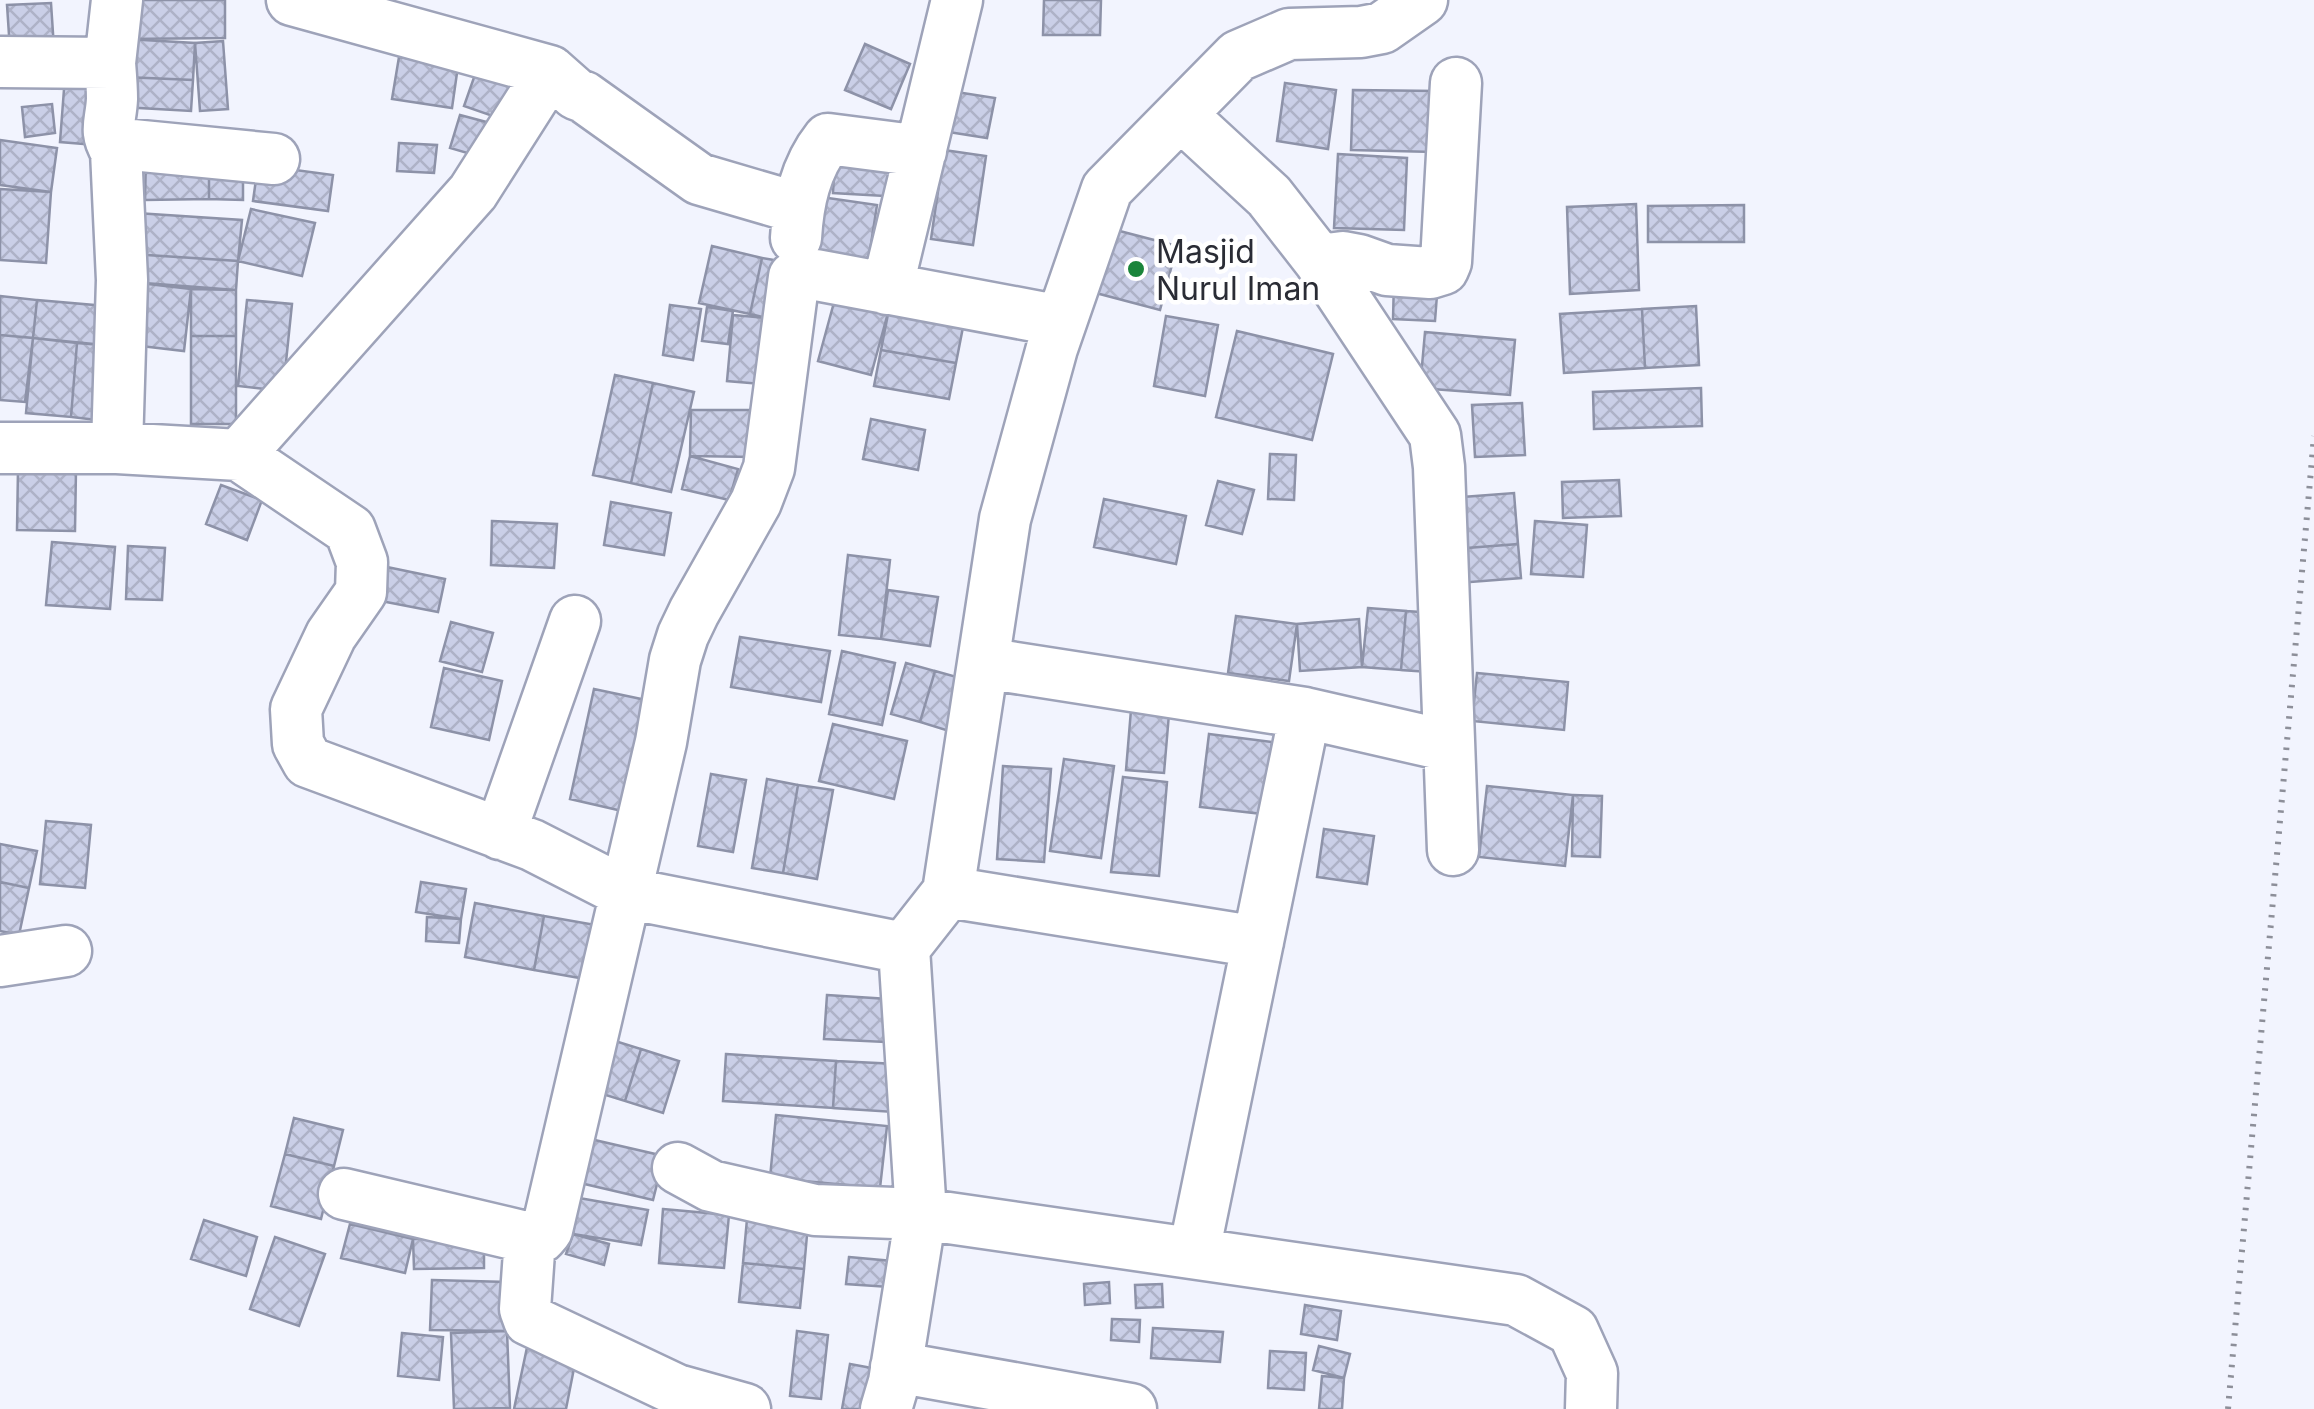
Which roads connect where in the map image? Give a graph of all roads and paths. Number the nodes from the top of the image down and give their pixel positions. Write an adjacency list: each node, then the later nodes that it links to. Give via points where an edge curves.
1 (116, 0): 6 (street)
2 (292, 0): 8 (street)
3 (957, 0): 11 (street)
4 (1422, 0): 9 (street, via 1382,28 1289,34 1238,56)
5 (0, 62): 6 (street)
6 (110, 64): 10 (street, via 107,126)
7 (1456, 83): 14 (street, via 1443,269 1387,270 1359,260)
8 (567, 84): 13 (street, via 699,179); 21 (street)
9 (1181, 115): 14 (street, via 1269,196); 17 (street, via 1108,190)
10 (116, 151): 12 (street, via 132,145); 20 (street, via 122,280)
11 (921, 151): 13 (street, via 828,139); 16 (street)
12 (274, 159)
13 (798, 208): 15 (street)
14 (1319, 260): 25 (street, via 1434,435)
15 (794, 277): 16 (street); 29 (street, via 769,468 683,635)
16 (887, 288): 17 (street)
17 (1061, 321): 23 (street, via 1005,519)
18 (2314, 436): 43 (path)
19 (0, 448): 20 (street)
20 (118, 448): 21 (street)
21 (239, 456): 26 (street, via 350,530 362,562 362,592 331,636 296,709 298,744 308,762)
22 (575, 620): 26 (street)
23 (984, 663): 24 (street); 28 (street)
24 (1305, 712): 25 (street); 30 (street)
25 (1449, 746): 27 (street)
26 (500, 834): 29 (street)
27 (1453, 850)
28 (948, 892): 30 (street); 31 (street)
29 (626, 893): 31 (street); 37 (street, via 547,1230)
30 (1258, 942): 38 (street)
31 (904, 948): 36 (street)
32 (66, 952): 33 (street)
33 (0, 960)
34 (678, 1168): 36 (street, via 710,1186 815,1210)
35 (344, 1194): 37 (street)
36 (921, 1214): 38 (street); 39 (street)
37 (530, 1238): 40 (street, via 524,1309 529,1320 677,1390)
38 (1194, 1252): 42 (street, via 1516,1300 1573,1331 1592,1373)
39 (891, 1388): 41 (street)
40 (745, 1409)
41 (1131, 1409)
42 (1590, 1409)
43 (2228, 1409)

